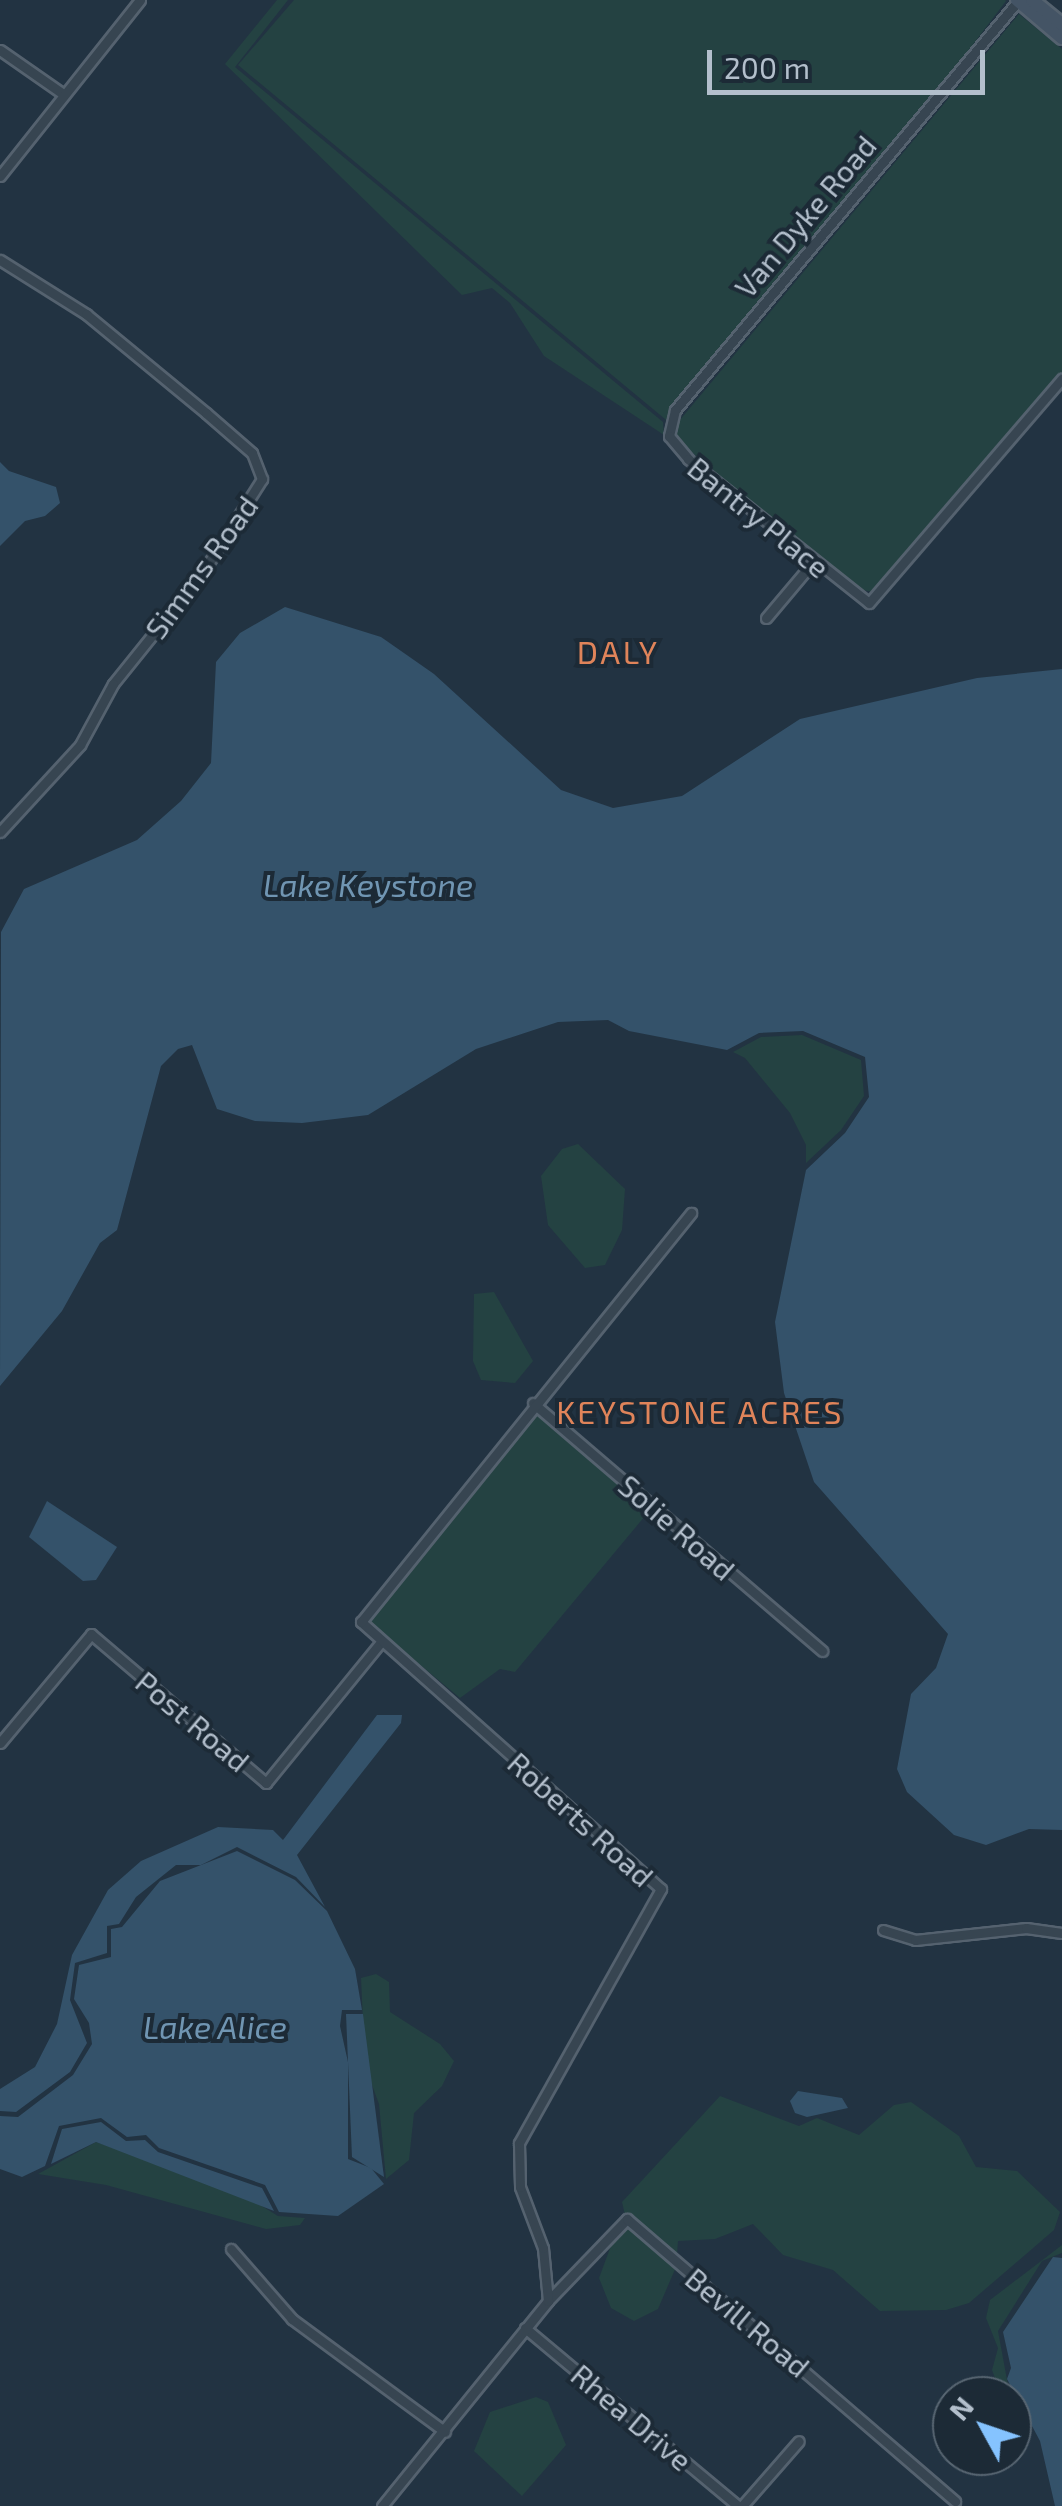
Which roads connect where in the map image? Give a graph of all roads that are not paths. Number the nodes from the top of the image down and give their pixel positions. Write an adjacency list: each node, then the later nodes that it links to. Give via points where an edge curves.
1 (140, 0): 8 (street)
2 (1018, 0): 6 (main road); 12 (street, Van Dyke Road)
3 (1032, 0): 4 (main road)
4 (1043, 5): 5 (main road)
5 (1062, 24)
6 (1062, 38)
7 (0, 50): 8 (street)
8 (63, 94): 9 (street)
9 (0, 176)
10 (0, 260): 15 (street, Simms Road, via 86,314 206,413 252,453 262,479 203,572 113,684 80,745)
11 (1062, 380): 13 (street, Bantry Place, via 869,603)
12 (670, 417): 13 (street, Bantry Place, via 676,449)
13 (814, 561): 14 (street)
14 (766, 618)
15 (0, 832)
16 (692, 1213): 17 (street)
17 (533, 1402): 18 (street, via 364,1612 364,1630); 19 (street, Solie Road)
18 (380, 1644): 21 (street, Post Road, via 266,1783 91,1634); 26 (street, Roberts Road, via 661,1889 519,2143 520,2187 543,2248)
19 (822, 1651)
20 (0, 1724): 21 (street)
21 (10, 1732): 22 (street, Post Road)
22 (0, 1743)
23 (883, 1930): 24 (street, via 915,1940 1026,1928)
24 (1062, 1933)
25 (231, 2250): 28 (street, via 292,2318)
26 (548, 2301): 27 (street); 30 (street, Bevill Road, via 627,2219)
27 (526, 2328): 28 (street); 32 (street, Rhea Drive)
28 (446, 2432): 31 (street)
29 (799, 2441): 32 (street, Rhea Drive)
30 (955, 2501)
31 (382, 2506)
32 (740, 2506)

